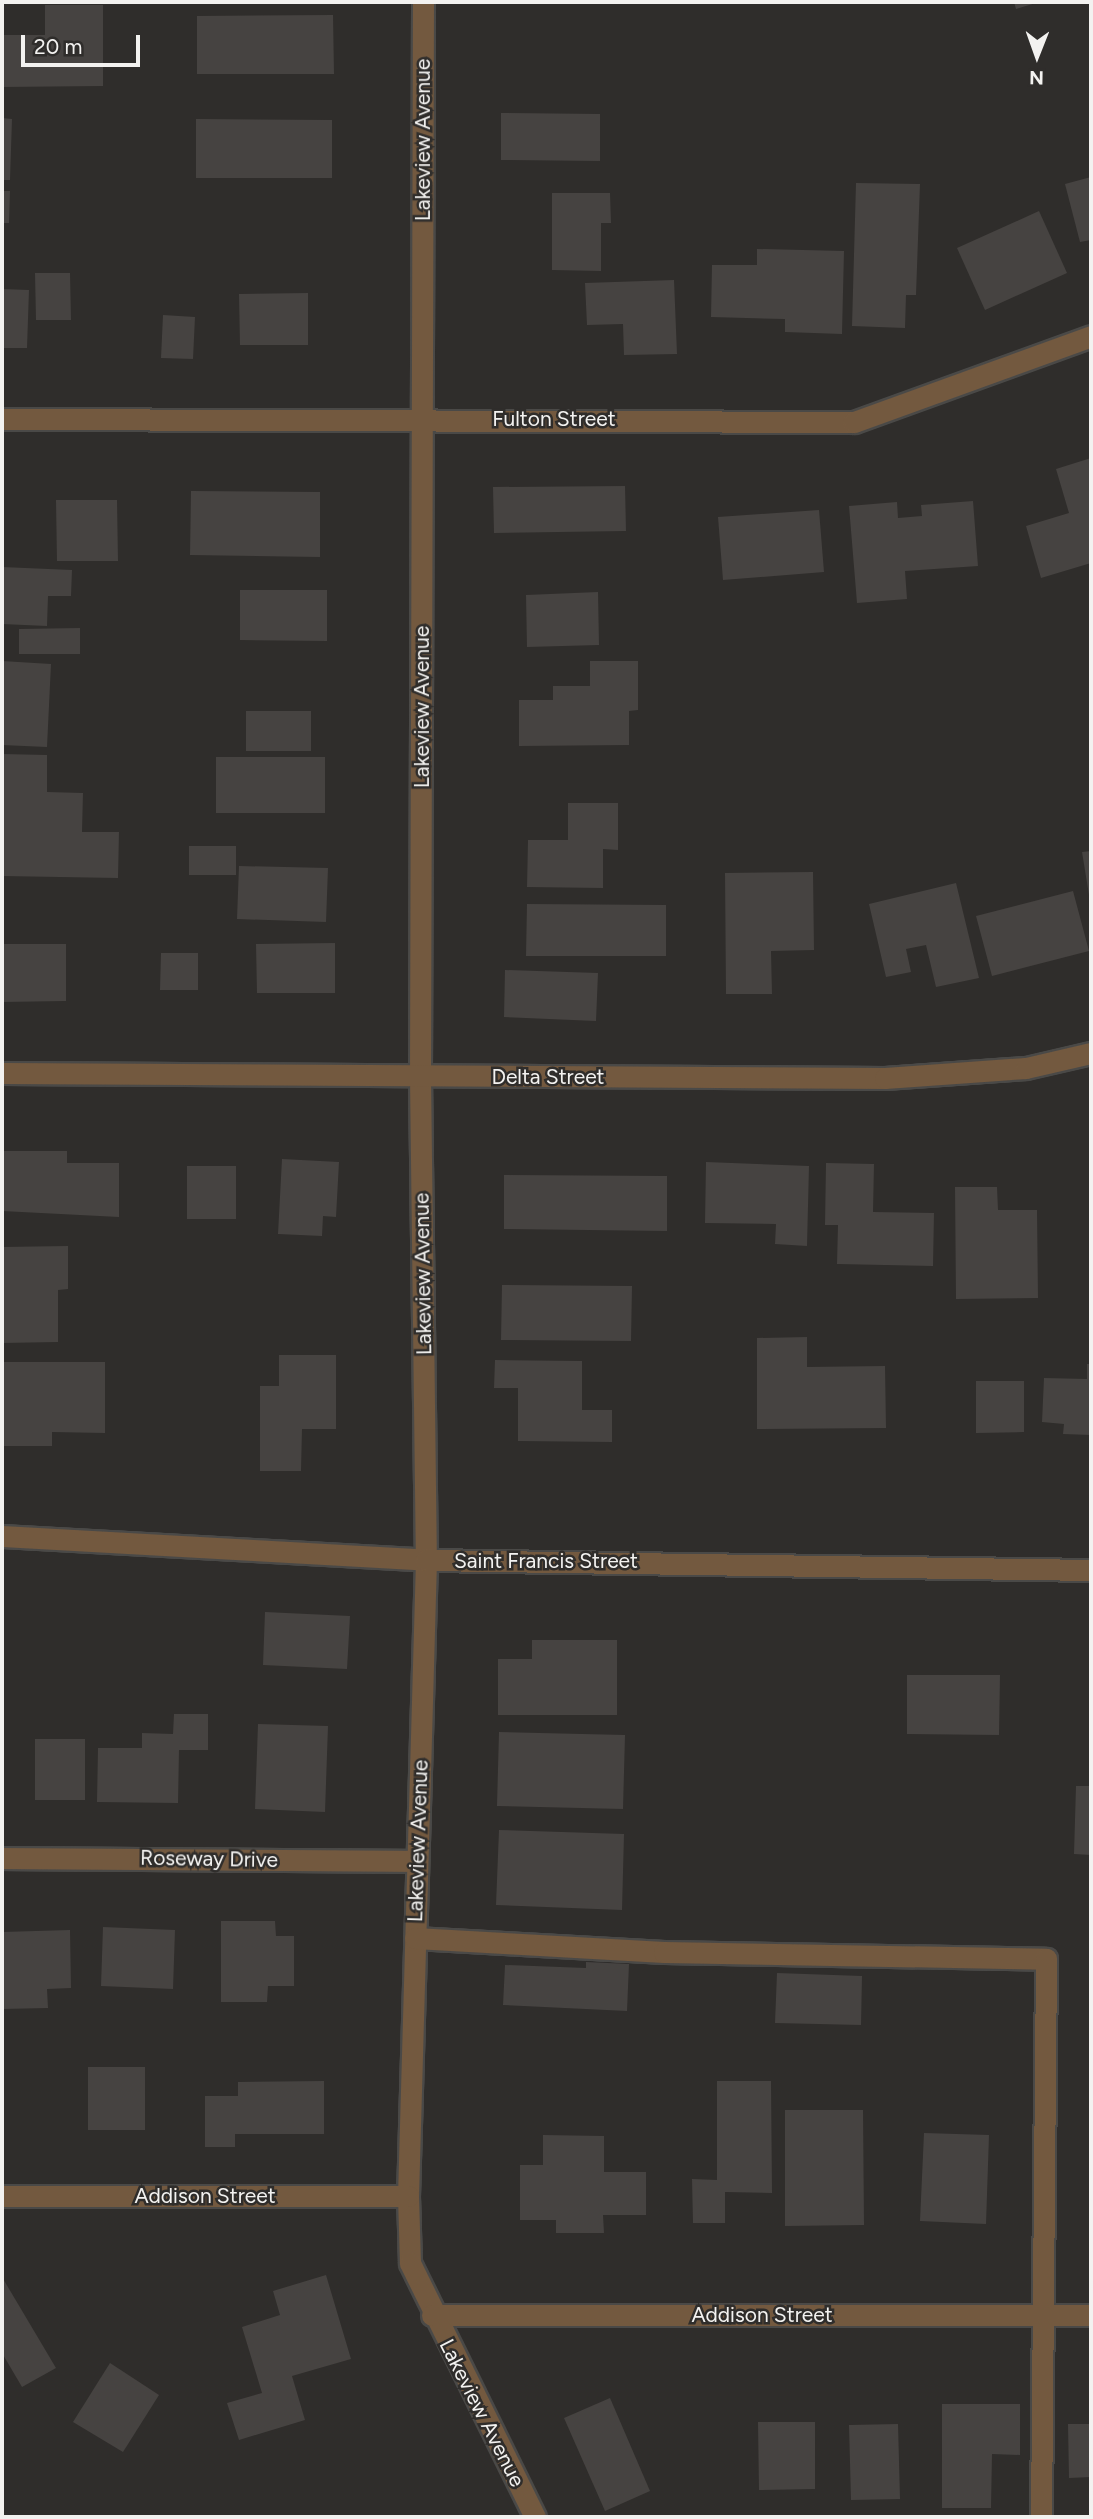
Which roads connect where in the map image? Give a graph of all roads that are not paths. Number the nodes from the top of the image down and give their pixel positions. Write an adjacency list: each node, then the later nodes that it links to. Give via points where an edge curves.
1 (423, 2): 3 (street, Lakeview Avenue)
2 (1091, 336): 3 (street, Fulton Street, via 853,422)
3 (424, 418): 4 (street, Fulton Street); 7 (street, Lakeview Avenue)
4 (2, 419)
5 (1091, 1053): 7 (street, Delta Street, via 1026,1068 885,1077)
6 (2, 1073): 7 (street, Delta Street)
7 (420, 1077): 9 (street, Lakeview Avenue)
8 (2, 1536): 9 (street, Saint Francis Street)
9 (426, 1560): 10 (street, Saint Francis Street); 12 (street, Lakeview Avenue)
10 (1091, 1570)
11 (2, 1857): 12 (street, Roseway Drive)
12 (417, 1861): 13 (street, Lakeview Avenue)
13 (415, 1938): 15 (street, Lakeview Avenue); 16 (street, via 664,1952 1046,1959)
14 (2, 2196): 15 (street, Addison Street)
15 (408, 2196): 17 (street, Lakeview Avenue, via 410,2263)
16 (1042, 2314): 17 (street, Addison Street); 18 (street, Addison Street); 20 (street)
17 (432, 2315): 19 (street, Lakeview Avenue)
18 (1091, 2315)
19 (535, 2517)
20 (1041, 2517)

